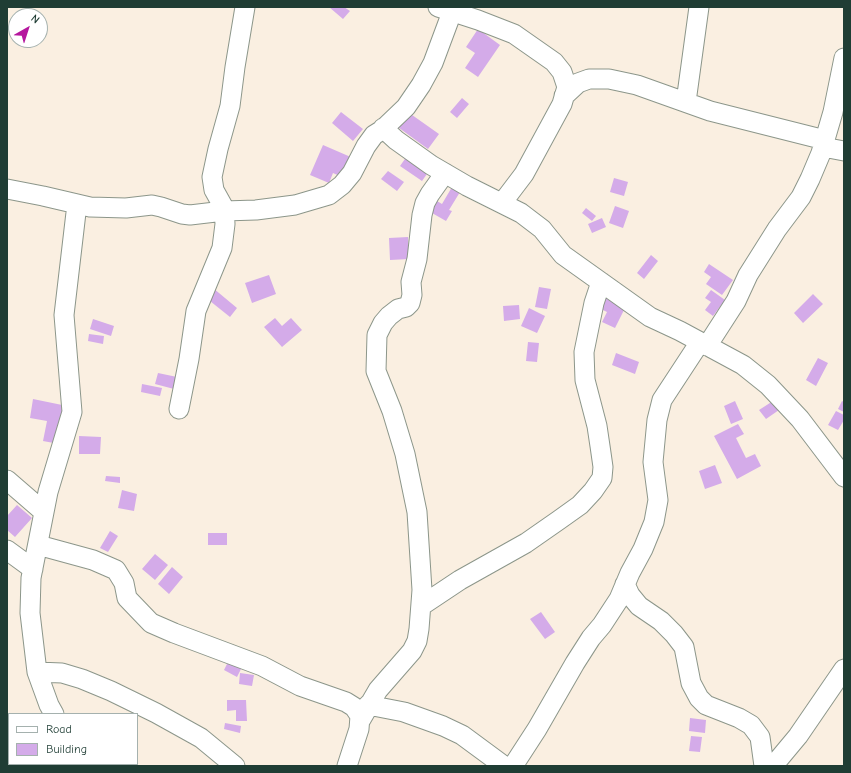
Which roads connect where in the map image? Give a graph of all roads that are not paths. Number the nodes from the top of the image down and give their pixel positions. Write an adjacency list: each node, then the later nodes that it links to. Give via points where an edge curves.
1 (245, 7): 14 (street, via 230,106 212,177 214,190)
2 (699, 7): 6 (street)
3 (445, 9): 5 (street, via 514,34 554,62 562,72 567,87); 7 (street, via 433,63 406,107)
4 (844, 58): 8 (street)
5 (564, 96): 6 (street, via 578,84 589,79 609,79 637,85); 12 (street, via 537,153)
6 (686, 102): 8 (street)
7 (383, 128): 10 (street, via 396,140); 14 (street, via 366,146 352,173 329,195 295,205)
8 (824, 144): 9 (street); 16 (street, via 801,197 748,274 736,301)
9 (844, 151)
10 (445, 173): 12 (street); 25 (street, via 425,203 411,282 410,303 389,316 377,335 376,371 405,454 417,512)
11 (7, 189): 13 (street)
12 (502, 202): 15 (street, via 542,229 563,255)
13 (77, 204): 14 (street, via 126,208 152,205 190,215); 20 (street, via 64,315 72,412)
14 (224, 211): 17 (street, via 222,248 196,311)
15 (601, 282): 16 (street, via 650,317); 25 (street, via 584,352 586,380 601,453 602,478 580,505 559,520 526,543 467,576)
16 (704, 344): 18 (street, via 743,365 768,385 800,419); 24 (street, via 662,400 657,420 653,462 658,500 654,522)
17 (179, 409)
18 (844, 477)
19 (7, 480): 20 (street)
20 (44, 512): 21 (street)
21 (38, 545): 23 (street); 29 (street, via 93,560 116,570 124,582 127,598 151,623 262,666 300,686 346,702 354,707 360,716)
22 (7, 550): 23 (street)
23 (33, 569): 27 (street, via 30,613)
24 (625, 584): 33 (street, via 619,599 575,663); 34 (street, via 638,606 662,621 684,647 691,683 699,698 706,705 751,725 760,737)
25 (421, 606): 29 (street, via 417,641 412,651 390,675)
26 (844, 669): 35 (street, via 798,736)
27 (37, 672): 28 (street); 30 (street, via 62,673 111,691 201,738)
28 (54, 713)
29 (364, 713): 31 (street); 32 (street, via 404,712 443,726 462,735)
30 (235, 766)
31 (347, 766)
32 (504, 766)
33 (513, 766)
34 (764, 766)
35 (773, 766)

